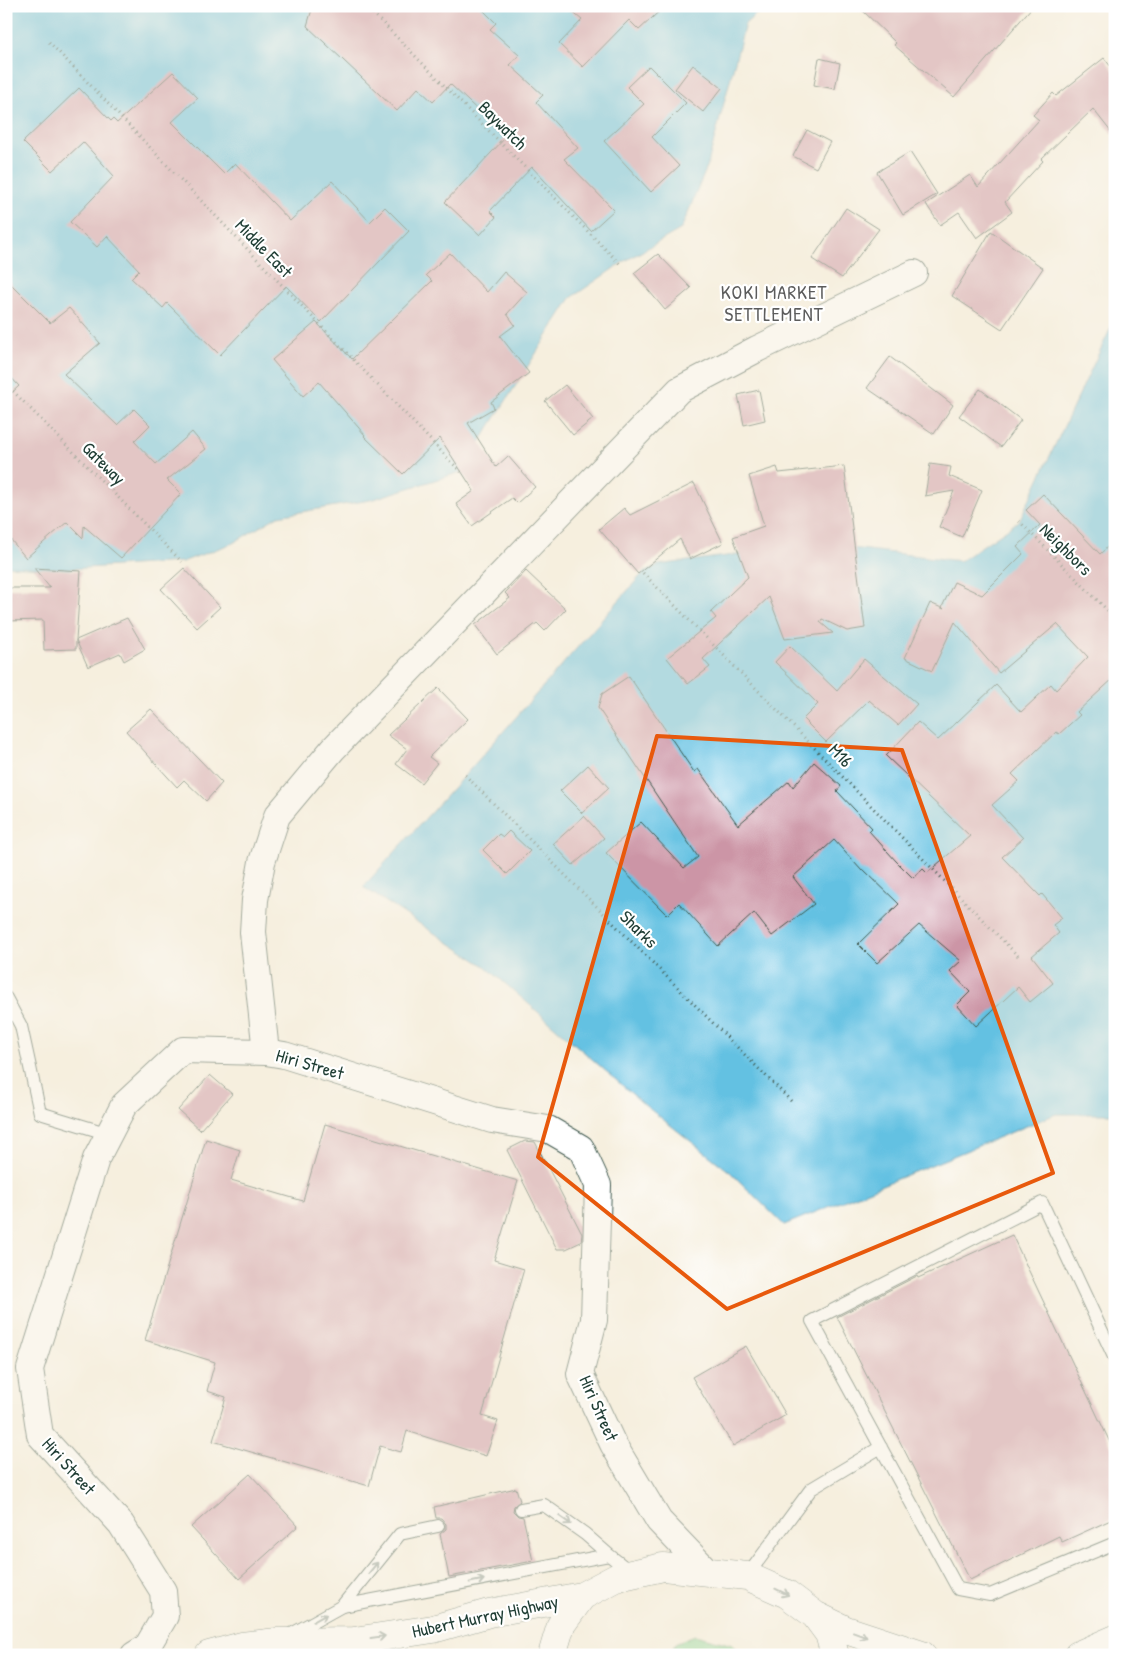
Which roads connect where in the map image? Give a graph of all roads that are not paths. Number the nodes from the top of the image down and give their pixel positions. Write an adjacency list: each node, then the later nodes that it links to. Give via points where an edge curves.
1 (914, 273): 3 (street, via 679,390 332,749 277,816 262,862 253,932)
2 (6, 998): 4 (lane, via 21,1026 40,1113)
3 (266, 1052): 4 (street, Hiri Street, via 183,1050 124,1105); 11 (street, Hiri Street, via 492,1120 548,1129 581,1148 598,1185 594,1320 580,1374 613,1444 659,1522)
4 (108, 1134): 19 (street, Hiri Street, via 96,1159 30,1369 40,1434 121,1524 163,1591 165,1616 147,1647)
5 (1115, 1359): 6 (lane, via 1042,1203 812,1321)
6 (881, 1447): 9 (lane, via 958,1589 990,1595); 13 (lane, via 810,1489)
7 (521, 1508): 10 (lane, one-way to 10, via 544,1505)
8 (438, 1526): 15 (lane, one-way to 8, via 400,1534)
9 (1115, 1543)
10 (610, 1555): 12 (lane); 15 (lane, one-way to 10)
11 (706, 1570): 12 (highway, Hubert Murray Highway, via 663,1566); 13 (highway, Hubert Murray Highway)
12 (633, 1574): 14 (highway, Hubert Murray Highway, via 618,1577)
13 (747, 1576): 16 (highway, Hubert Murray Highway, one-way to 16, via 787,1594)
14 (582, 1596): 18 (highway, Hubert Murray Highway, one-way to 14, via 354,1641 433,1629 489,1614); 21 (highway, Hubert Murray Highway, via 562,1625)
15 (342, 1606): 18 (lane, one-way to 15)
16 (815, 1615): 22 (highway, Hubert Murray Highway, via 829,1634); 23 (highway, one-way to 23, via 846,1630)
17 (1115, 1639): 24 (highway)
18 (277, 1642): 20 (highway, Hubert Murray Highway, via 242,1646)
19 (134, 1655)
20 (209, 1655)
21 (552, 1655)
22 (836, 1655)
23 (922, 1655)
24 (1078, 1655)

